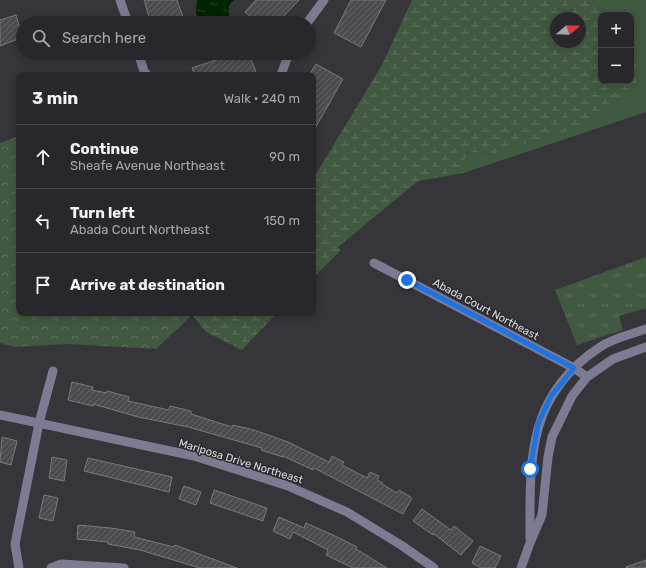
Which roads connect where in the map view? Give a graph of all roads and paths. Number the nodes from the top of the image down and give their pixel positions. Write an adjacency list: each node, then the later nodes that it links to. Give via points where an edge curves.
1 (120, 0): 3 (street)
2 (324, 0): 4 (street)
3 (126, 16)
4 (312, 16)
5 (140, 60): 7 (street)
6 (286, 60): 8 (street)
7 (145, 72)
8 (282, 72)
9 (374, 263): 12 (street, Abada Court Northeast)
10 (646, 329): 12 (street, via 601,346)
11 (646, 347): 14 (street, via 613,359)
12 (574, 368): 14 (street, Abada Court Northeast); 17 (street, via 551,396 538,424 530,469)
13 (53, 371): 16 (street)
14 (587, 377): 17 (street, via 572,396 552,437 542,515)
15 (0, 415): 16 (street, Mariposa Drive Northeast)
16 (39, 423): 18 (street, via 14,544); 21 (street, Mariposa Drive Northeast, via 194,456 288,486 347,512 401,544)
17 (530, 543): 22 (street)
18 (19, 568)
19 (51, 568): 20 (street, via 61,564)
20 (124, 568)
21 (434, 568)
22 (521, 568)

